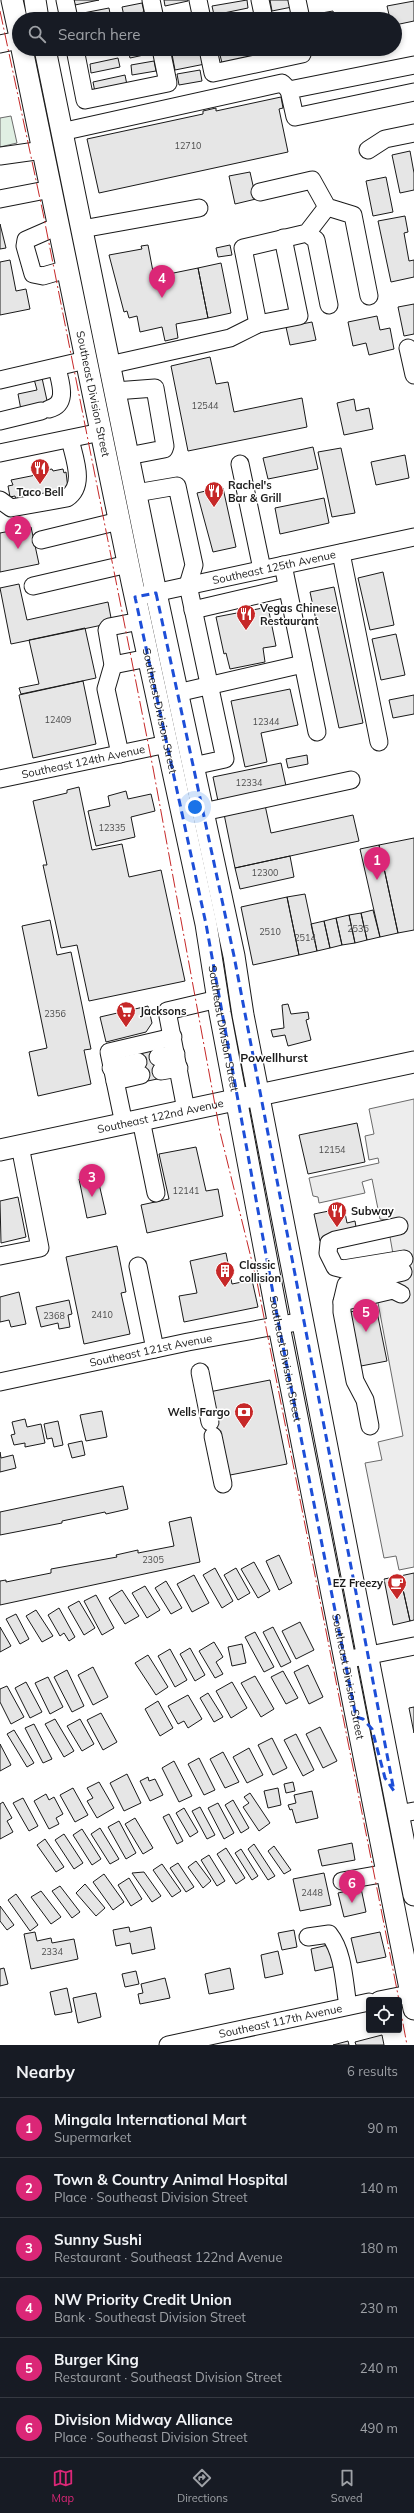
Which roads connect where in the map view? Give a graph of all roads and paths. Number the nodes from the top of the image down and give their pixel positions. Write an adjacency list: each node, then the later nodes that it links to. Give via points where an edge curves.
1 (12, 0): 8 (main road)
2 (35, 0): 9 (main road)
3 (65, 0): 10 (street)
4 (151, 0): 11 (street)
5 (198, 0): 12 (street)
6 (260, 0): 13 (street)
7 (297, 0): 14 (street)
8 (15, 12)
9 (37, 12)
10 (68, 12)
11 (154, 12)
12 (201, 12)
13 (263, 12)
14 (300, 12)
15 (12, 41): 16 (street)
16 (0, 44)
17 (23, 56): 28 (main road, Southeast Division Street)
18 (46, 56): 26 (main road, Southeast Division Street)
19 (76, 56): 20 (street, via 85,100 168,83)
20 (162, 56)
21 (209, 56): 22 (street, via 213,73)
22 (268, 56)
23 (414, 64): 24 (street)
24 (288, 90): 25 (street, via 295,117); 26 (street, via 282,84)
25 (414, 92)
26 (62, 132): 37 (main road, Southeast Division Street)
27 (414, 133): 29 (street, via 385,139)
28 (43, 150): 30 (street); 31 (main road, Southeast Division Street)
29 (368, 150)
30 (0, 156)
31 (51, 189): 33 (street); 36 (main road, Southeast Division Street)
32 (260, 192): 34 (street, via 312,180)
33 (0, 199)
34 (327, 207): 38 (street); 41 (street, via 353,215)
35 (199, 208): 37 (street)
36 (58, 226): 40 (main road, Southeast Division Street); 40 (street, via 32,236 26,240 25,246 33,274 43,276)
37 (82, 228): 46 (main road, Southeast Division Street)
38 (307, 233): 39 (street); 42 (street, via 316,240)
39 (283, 238): 43 (street, via 243,248); 43 (street, via 299,316)
40 (67, 269): 45 (main road, Southeast Division Street)
41 (369, 296)
42 (329, 305)
43 (258, 324): 46 (street, via 230,338)
44 (408, 348): 48 (street)
45 (86, 360): 47 (street); 52 (main road, Southeast Division Street)
46 (109, 365): 50 (main road, Southeast Division Street)
47 (57, 368): 49 (street); 51 (street, via 62,394 60,402 45,410)
48 (414, 375)
49 (0, 380)
50 (115, 391): 55 (main road, Southeast Division Street); 55 (street, via 155,388 164,449)
51 (0, 421)
52 (101, 432): 53 (street); 59 (main road, Southeast Division Street)
53 (70, 439): 54 (street); 58 (street, via 78,484 74,493 67,498 11,508)
54 (0, 454)
55 (128, 456): 57 (main road, Southeast Division Street)
56 (240, 464): 65 (street)
57 (136, 493): 66 (street, via 177,486 194,565); 69 (main road, Southeast Division Street)
58 (0, 500)
59 (119, 521): 61 (street); 63 (main road, Southeast Division Street)
60 (414, 537): 62 (street, Southeast 125th Avenue)
61 (42, 540)
62 (341, 553): 64 (street, Southeast 125th Avenue); 79 (street)
63 (128, 564): 67 (street); 70 (main road, Southeast Division Street)
64 (283, 565): 65 (street, Southeast 125th Avenue); 68 (street)
65 (262, 569): 66 (street, Southeast 125th Avenue)
66 (188, 585): 69 (street, Southeast 125th Avenue); 71 (street)
67 (33, 586)
68 (287, 588): 71 (street); 74 (street)
69 (156, 593): 70 (street, Southeast 125th Avenue); 77 (main road, Southeast Division Street)
70 (135, 597): 72 (main road, Southeast Division Street)
71 (193, 610): 76 (street)
72 (140, 621): 73 (main road, Southeast Division Street); 75 (street, via 108,628)
73 (148, 658): 75 (street); 80 (main road, Southeast Division Street)
74 (303, 664): 76 (street); 78 (street)
75 (113, 665): 81 (street, via 106,689)
76 (209, 685): 77 (street); 82 (street, via 225,759)
77 (177, 692): 82 (main road, Southeast Division Street)
78 (317, 732)
79 (379, 742)
80 (167, 744): 81 (street, Southeast 124th Avenue); 82 (main road, via 184,754); 86 (main road, Southeast Division Street, via 204,917)
81 (120, 754): 83 (street, Southeast 124th Avenue)
82 (193, 766): 85 (main road, Southeast Division Street)
83 (0, 779)
84 (351, 780): 85 (street)
85 (203, 812): 93 (main road, Southeast Division Street, via 234,956)
86 (218, 999): 87 (street, via 167,1011); 94 (main road, Southeast Division Street)
87 (172, 1037): 88 (street); 92 (street, via 109,1052)
88 (177, 1061): 90 (street); 95 (street)
89 (414, 1062): 93 (main road, Southeast 122nd Avenue)
90 (160, 1064)
91 (140, 1068): 92 (street)
92 (113, 1074): 96 (street)
93 (259, 1096): 94 (main road, Southeast 122nd Avenue); 104 (main road, Southeast Division Street)
94 (237, 1100): 95 (main road, Southeast 122nd Avenue); 105 (main road, Southeast Division Street)
95 (186, 1110): 96 (main road, Southeast 122nd Avenue)
96 (133, 1122): 97 (main road, Southeast 122nd Avenue); 98 (street)
97 (10, 1148): 100 (street, via 40,1248)
98 (156, 1193)
99 (399, 1226): 103 (street, via 329,1243 328,1253 335,1267 343,1269 403,1265 346,1285)
100 (0, 1256)
101 (138, 1266): 106 (street)
102 (402, 1294): 103 (street, via 393,1290)
103 (342, 1302): 109 (street, via 355,1381 366,1400)
104 (303, 1321): 105 (street, Southeast 121st Avenue); 112 (main road, Southeast Division Street)
105 (279, 1326): 106 (street, Southeast 121st Avenue); 113 (main road, Southeast Division Street)
106 (155, 1349): 108 (street, Southeast 121st Avenue)
107 (200, 1372): 110 (street)
108 (0, 1382)
109 (370, 1426)
110 (223, 1484)
111 (414, 1646): 112 (street)
112 (367, 1656): 113 (street); 115 (main road, Southeast Division Street)
113 (345, 1660): 114 (main road, Southeast Division Street)
114 (356, 1717): 115 (main road, via 363,1719 372,1729 385,1778); 117 (main road, Southeast Division Street)
115 (394, 1791): 116 (main road, Southeast Division Street)
116 (406, 1813): 119 (main road, Southeast Division Street)
117 (387, 1873): 118 (street); 122 (main road, Southeast Division Street)
118 (342, 1881)
119 (413, 1886)
120 (308, 1937): 124 (street, via 329,1934 334,1940 341,1963)
121 (402, 1999): 122 (street)
122 (413, 1999)
123 (366, 2003): 124 (street, Southeast 117th Avenue)
124 (348, 2006): 125 (street, Southeast 117th Avenue)
125 (168, 2045)

